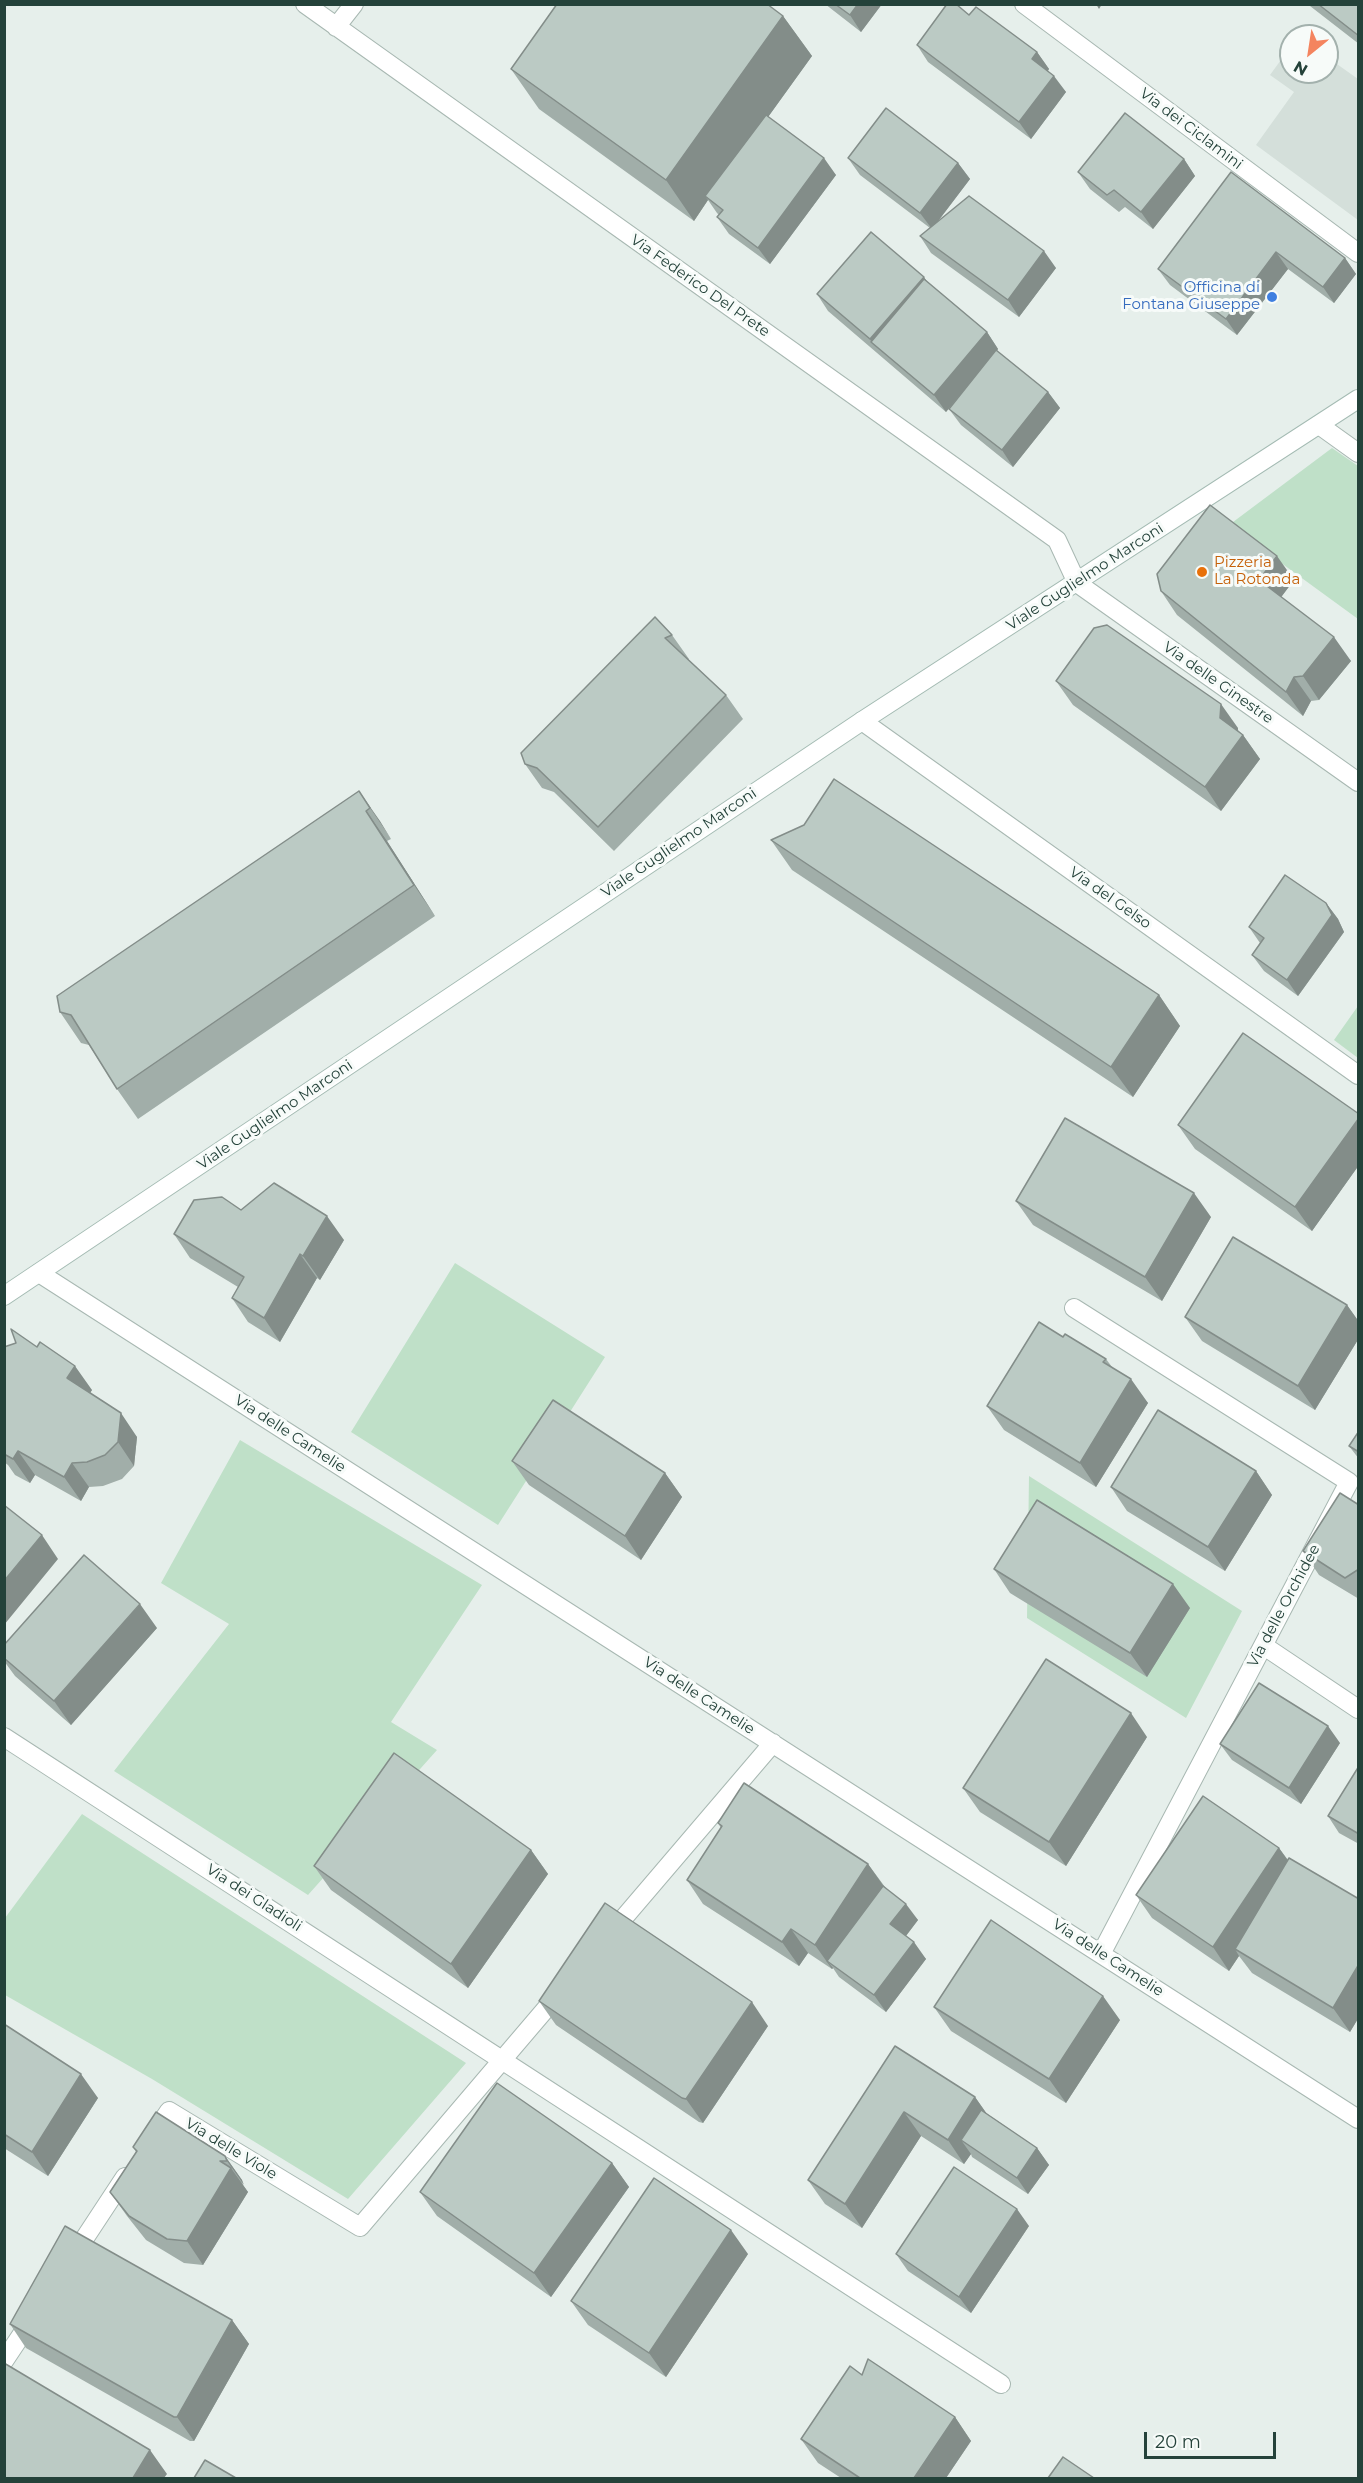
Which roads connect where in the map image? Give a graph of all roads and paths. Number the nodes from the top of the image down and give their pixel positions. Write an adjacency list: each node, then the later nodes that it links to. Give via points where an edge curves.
1 (305, 4): 4 (street, Via Federico Del Prete)
2 (354, 4): 4 (street)
3 (1024, 4): 5 (street, Via dei Ciclamini)
4 (336, 27): 9 (street, Via Federico Del Prete, via 1057,540)
5 (1359, 253)
6 (1359, 399): 7 (street, Viale Guglielmo Marconi)
7 (1319, 425): 8 (street); 9 (street, Viale Guglielmo Marconi)
8 (1359, 453)
9 (1077, 583): 10 (street, Viale Guglielmo Marconi); 11 (street, Via delle Ginestre)
10 (862, 721): 12 (street, Via del Gelso); 13 (street, Viale Guglielmo Marconi)
11 (1359, 782)
12 (1359, 1075)
13 (39, 1273): 14 (street, Viale Guglielmo Marconi); 19 (street, Via delle Camelie)
14 (4, 1296)
15 (1074, 1308): 16 (street, Via delle Orchidee, via 1349,1482)
16 (1264, 1646): 17 (street); 21 (street, Via delle Orchidee)
17 (1359, 1709)
18 (4, 1737): 23 (street, Via dei Gladioli)
19 (772, 1743): 20 (street); 21 (street, Via delle Camelie)
20 (596, 1951)
21 (1101, 1954): 24 (street, Via delle Camelie)
22 (573, 1978): 23 (street)
23 (503, 2060): 25 (street, Via delle Viole, via 360,2227 168,2111); 28 (street, Via dei Gladioli)
24 (1359, 2119)
25 (64, 2271)
26 (44, 2301): 27 (street)
27 (4, 2361)
28 (1001, 2384)

